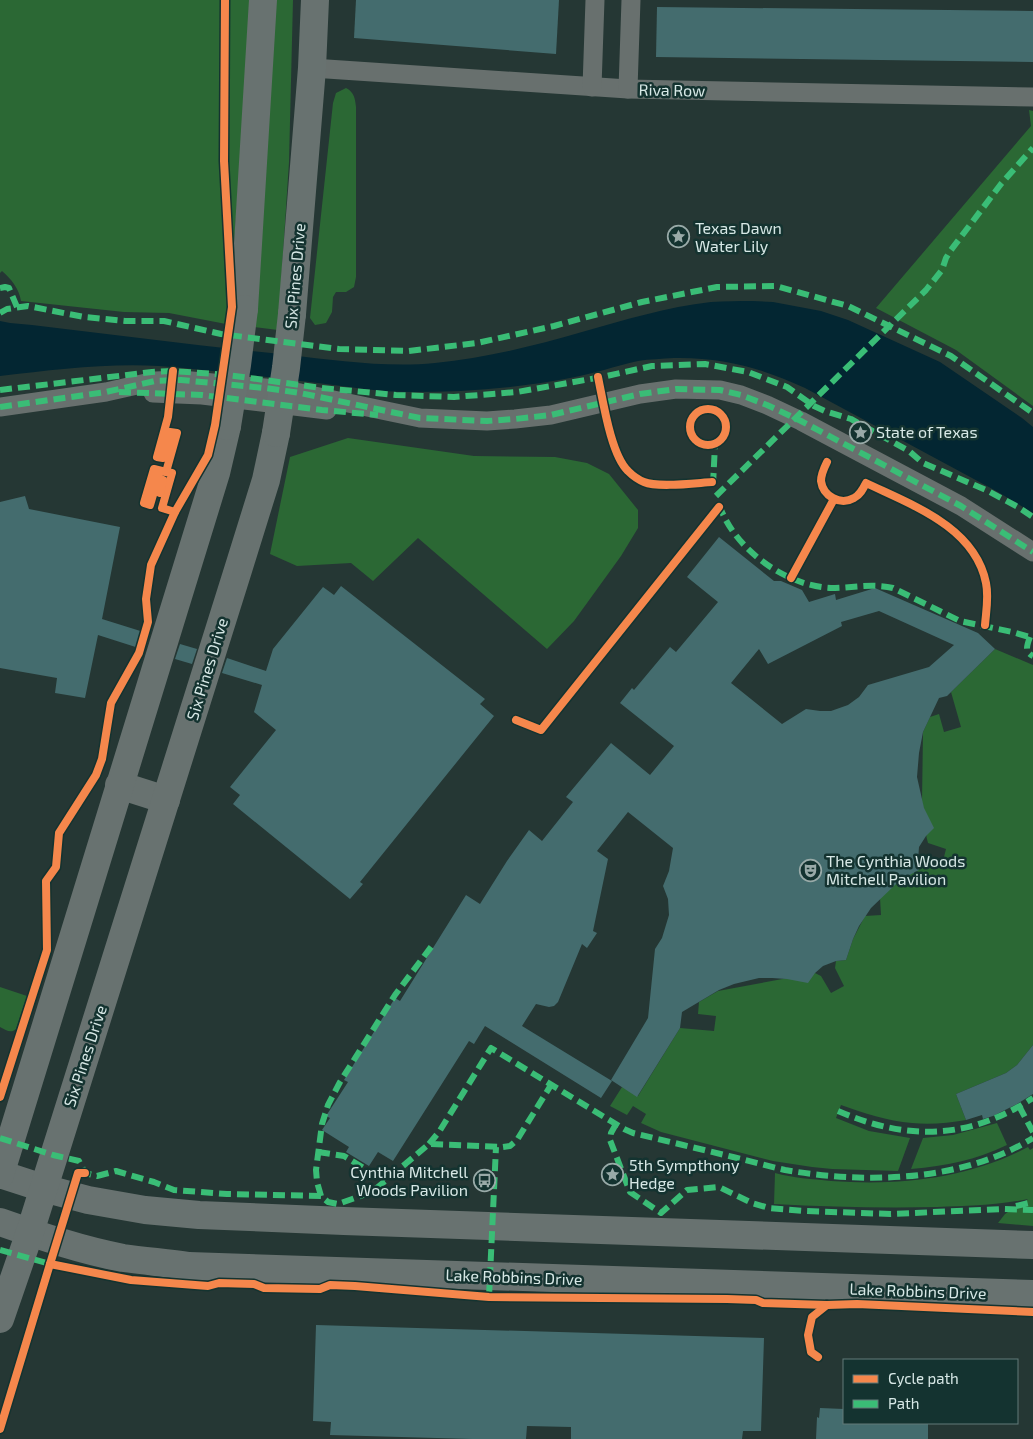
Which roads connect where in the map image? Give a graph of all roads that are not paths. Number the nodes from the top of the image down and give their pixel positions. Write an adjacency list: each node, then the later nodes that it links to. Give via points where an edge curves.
1 (263, 0): 11 (street, bridge, via 244,309 227,426 216,473)
2 (315, 0): 5 (street, Six Pines Drive)
3 (596, 0): 6 (street)
4 (631, 0): 7 (street)
5 (312, 68): 6 (street, Riva Row); 12 (street, Six Pines Drive, bridge, via 292,314 276,433 266,480)
6 (592, 88): 7 (street, Riva Row)
7 (628, 89): 8 (street, Riva Row)
8 (1033, 97)
9 (0, 407): 10 (street, via 106,392 155,381 181,380 300,393 420,418 487,421 535,418 676,389 720,390 742,395 801,421 962,506)
10 (1033, 552)
11 (119, 785): 12 (street); 13 (street)
12 (166, 800): 14 (street, Six Pines Drive)
13 (0, 1174): 14 (street)
14 (43, 1188): 16 (street, Six Pines Drive); 17 (street, via 145,1210 230,1217)
15 (0, 1222): 16 (street, Lake Robbins Drive)
16 (30, 1232): 18 (street, Lake Robbins Drive, via 123,1258 189,1266); 19 (street, Six Pines Drive)
17 (1033, 1245)
18 (1033, 1294)
19 (0, 1319)

